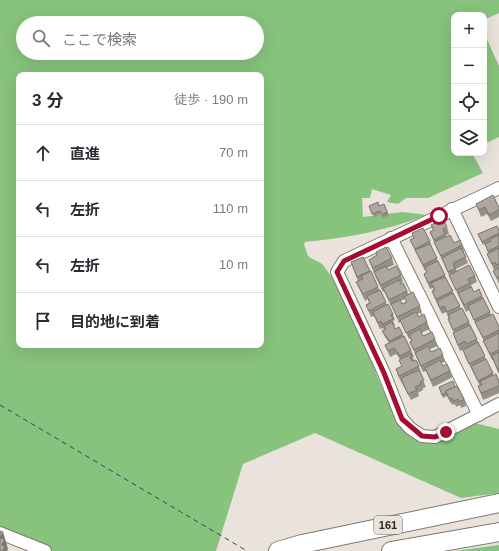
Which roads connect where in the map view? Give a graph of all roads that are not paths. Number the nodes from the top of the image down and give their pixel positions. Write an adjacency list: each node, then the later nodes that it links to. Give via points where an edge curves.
1 (499, 188): 2 (street)
2 (452, 210): 3 (street); 4 (street)
3 (391, 238): 6 (street); 6 (street, via 344,261 337,272 384,373 402,419 422,436 435,437)
4 (499, 307)
5 (499, 404): 6 (street)
6 (479, 415)
7 (499, 504): 11 (highway, 161, via 310,542)
8 (499, 532): 12 (highway, 161)
9 (0, 533): 10 (street)
10 (45, 551)
11 (278, 551)
12 (391, 551)

